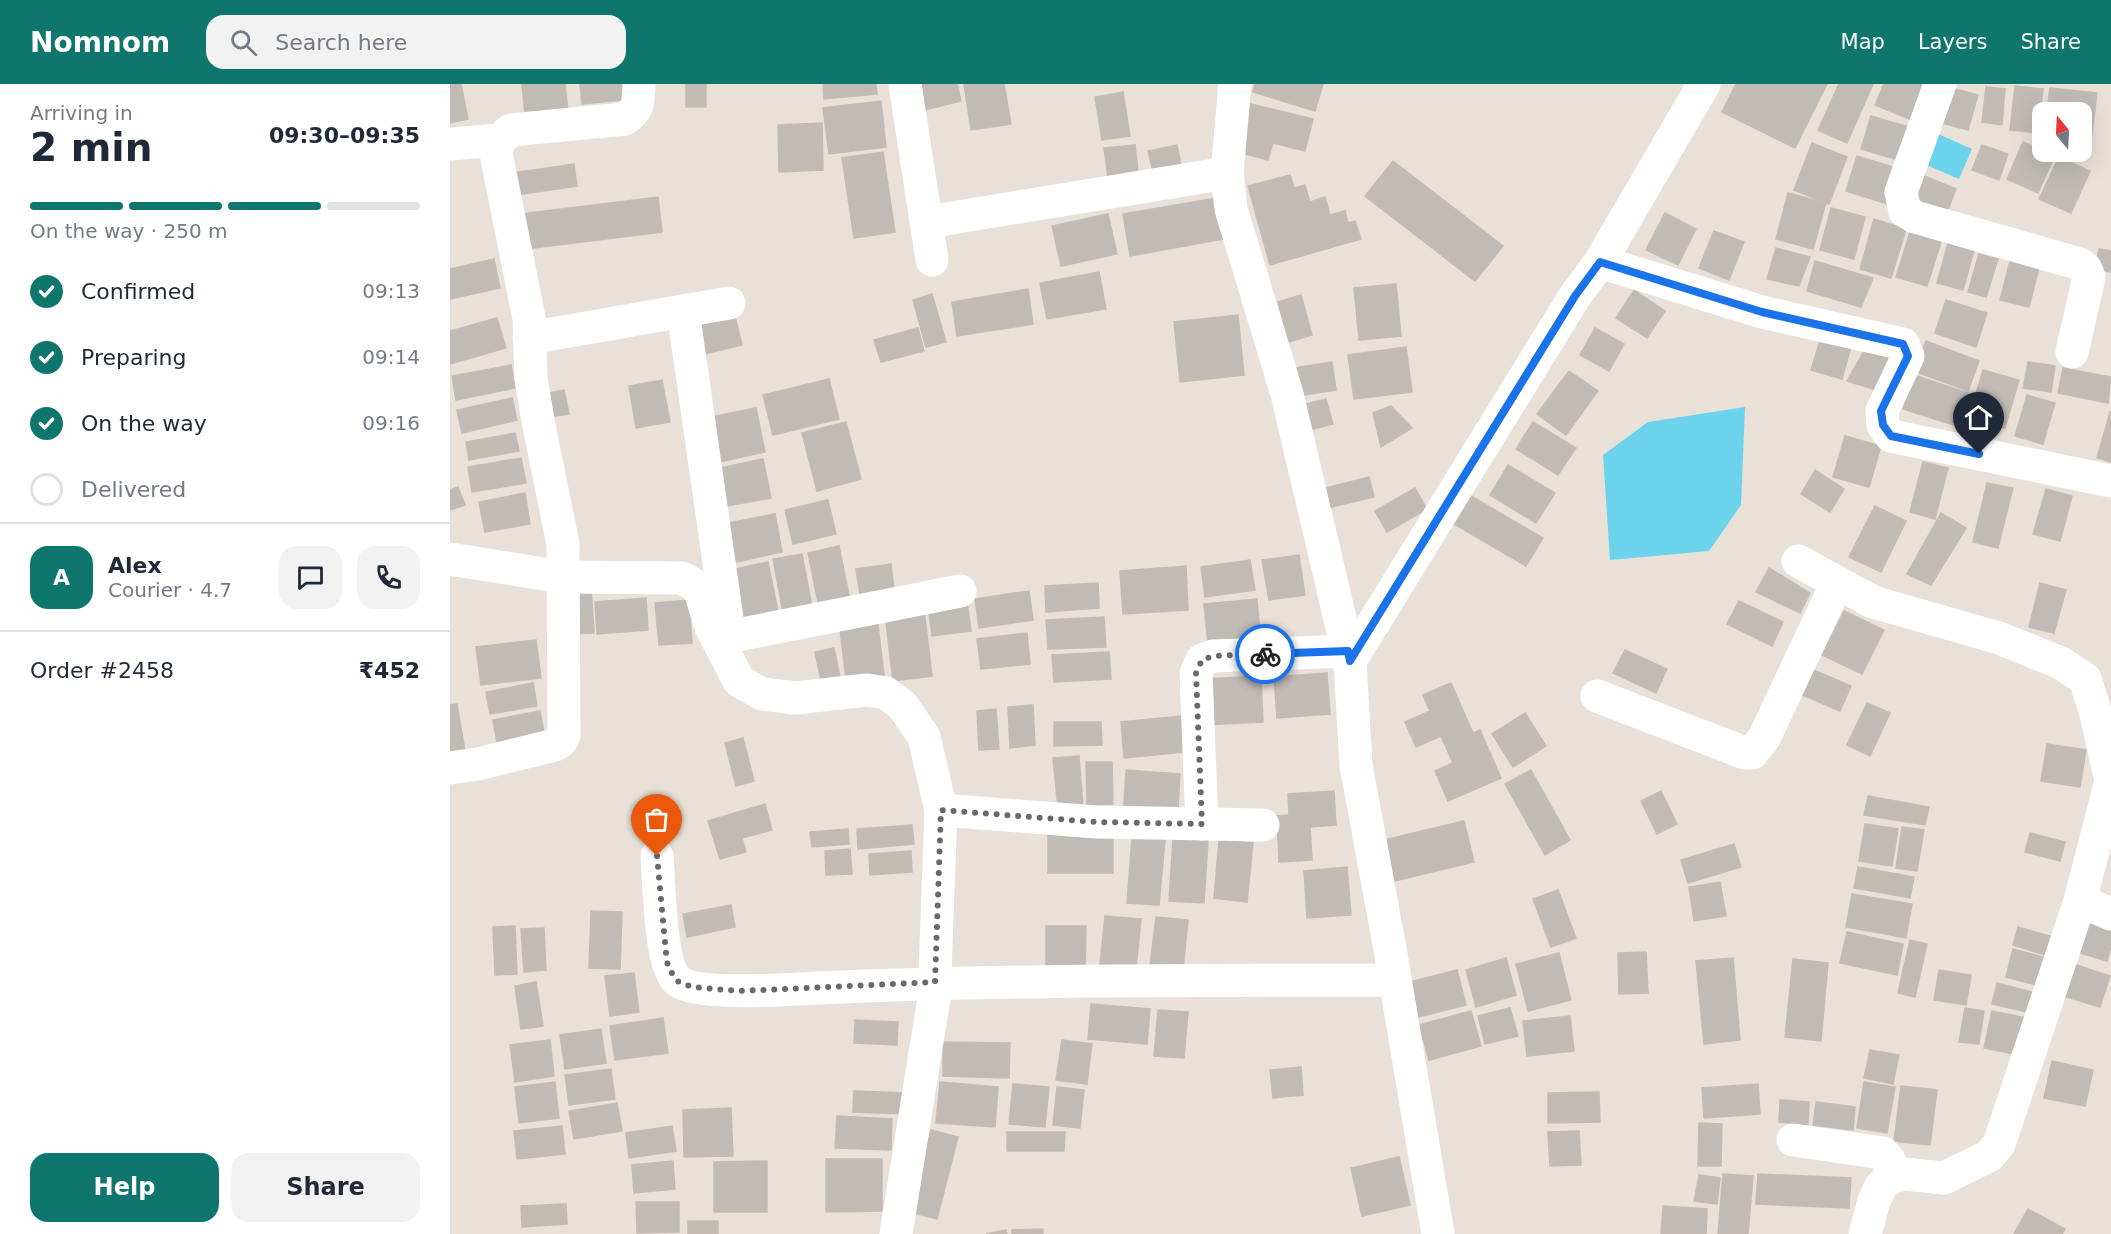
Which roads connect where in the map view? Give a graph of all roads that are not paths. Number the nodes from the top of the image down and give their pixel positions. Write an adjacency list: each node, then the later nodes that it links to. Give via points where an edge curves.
1 (639, 84): 6 (street, via 638,102 625,119 511,130)
2 (905, 84): 9 (street)
3 (1235, 84): 8 (street)
4 (1704, 84): 11 (street)
5 (1940, 84): 15 (street, via 1901,192 1905,211 2086,269 2089,277)
6 (499, 140): 7 (street); 14 (street, via 496,153)
7 (450, 144)
8 (1227, 173): 9 (street); 23 (street, via 1230,208 1287,394)
9 (927, 222): 10 (street)
10 (932, 260)
11 (1600, 262): 16 (street, via 1762,312 1903,344 1908,356 1881,411 1883,425 1891,436); 23 (street)
12 (729, 303): 13 (street)
13 (683, 311): 14 (street); 22 (street)
14 (530, 338): 19 (street, via 531,379 563,544)
15 (2072, 352)
16 (2111, 481)
17 (450, 559): 19 (street)
18 (1798, 561): 20 (street)
19 (562, 577): 22 (street, via 682,578 700,591 711,627); 25 (street, via 564,736 561,741)
20 (1837, 583): 24 (street, via 1764,738 1752,753); 26 (street, via 1873,602 1999,638 2061,663 2085,679)
21 (960, 591): 22 (street)
22 (724, 638): 27 (street, via 739,681 762,694 795,698 867,690 886,693 903,706 924,737)
23 (1349, 656): 28 (street, via 1213,656 1202,660 1196,673); 33 (street, via 1356,765)
24 (1597, 696)
25 (450, 768)
26 (2111, 781): 31 (street)
27 (941, 810): 28 (street, via 1096,822); 34 (street)
28 (1202, 824): 29 (street)
29 (1263, 825)
30 (657, 856): 34 (street, via 666,957 677,981 692,987 739,991)
31 (2080, 901): 32 (street); 36 (street, via 1999,1143 1989,1156 1944,1178 1904,1174)
32 (2111, 914)
33 (1395, 980): 34 (street); 38 (street)
34 (935, 982): 37 (street)
35 (1793, 1140): 36 (street, via 1883,1154 1888,1160)
36 (1890, 1178): 39 (street, via 1874,1201)
37 (896, 1234)
38 (1438, 1234)
39 (1865, 1234)

